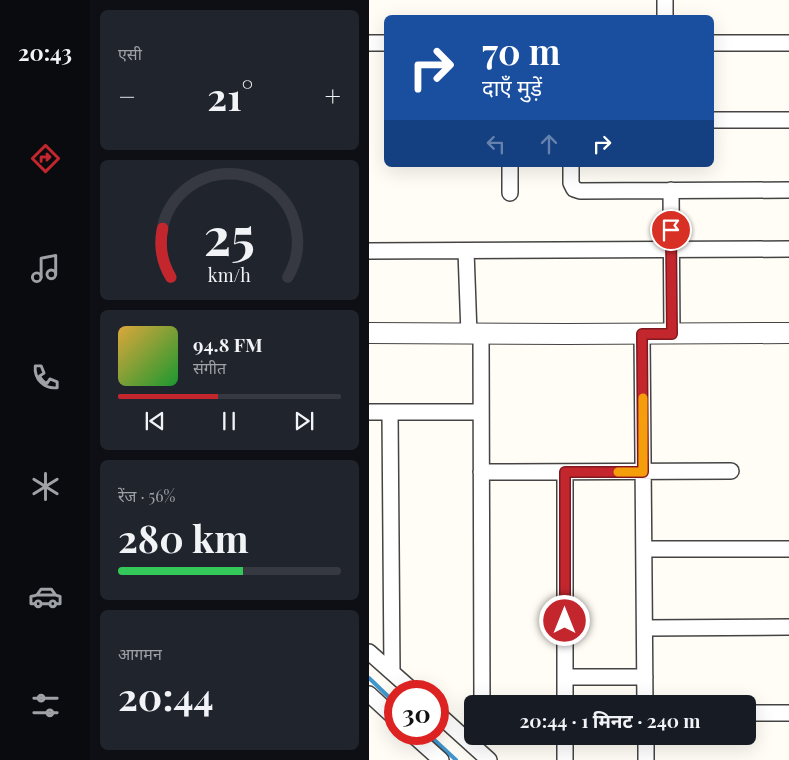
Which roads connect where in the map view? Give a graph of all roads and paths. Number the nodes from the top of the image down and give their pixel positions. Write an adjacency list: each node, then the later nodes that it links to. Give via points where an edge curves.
1 (665, 0): 2 (street)
2 (665, 15)
3 (369, 43): 4 (street)
4 (384, 43)
5 (714, 43): 6 (street)
6 (789, 43)
7 (714, 120): 8 (street)
8 (789, 120)
9 (510, 167): 13 (street)
10 (571, 167): 11 (street, via 571,183 580,191)
11 (671, 190): 12 (street); 14 (street)
12 (789, 190)
13 (510, 193)
14 (671, 249): 15 (street); 17 (street); 22 (street)
15 (789, 249)
16 (369, 251): 17 (street)
17 (467, 251): 20 (street)
18 (369, 333): 20 (street)
19 (789, 333): 22 (street)
20 (475, 334): 21 (street); 25 (street)
21 (642, 334): 22 (street); 29 (street)
22 (672, 334)
23 (369, 412): 24 (street)
24 (391, 412): 25 (street); 35 (street)
25 (481, 412): 27 (street)
26 (731, 471): 29 (street)
27 (481, 472): 28 (street); 40 (street)
28 (565, 472): 29 (street); 36 (street)
29 (643, 472): 30 (street)
30 (644, 549): 31 (street); 33 (street)
31 (789, 549)
32 (789, 627): 33 (street)
33 (645, 628): 37 (street)
34 (369, 652): 35 (street)
35 (392, 672): 38 (street)
36 (566, 677): 37 (street); 41 (street)
37 (645, 677): 42 (street)
38 (401, 680)
39 (369, 694): 43 (street)
40 (483, 695)
41 (565, 695)
42 (645, 695)
43 (384, 708)
44 (756, 713): 45 (street)
45 (789, 713)
46 (449, 724): 50 (street)
47 (424, 745): 51 (street)
48 (565, 745): 52 (street)
49 (645, 745): 53 (street)
50 (486, 757)
51 (441, 760)
52 (565, 760)
53 (646, 760)

